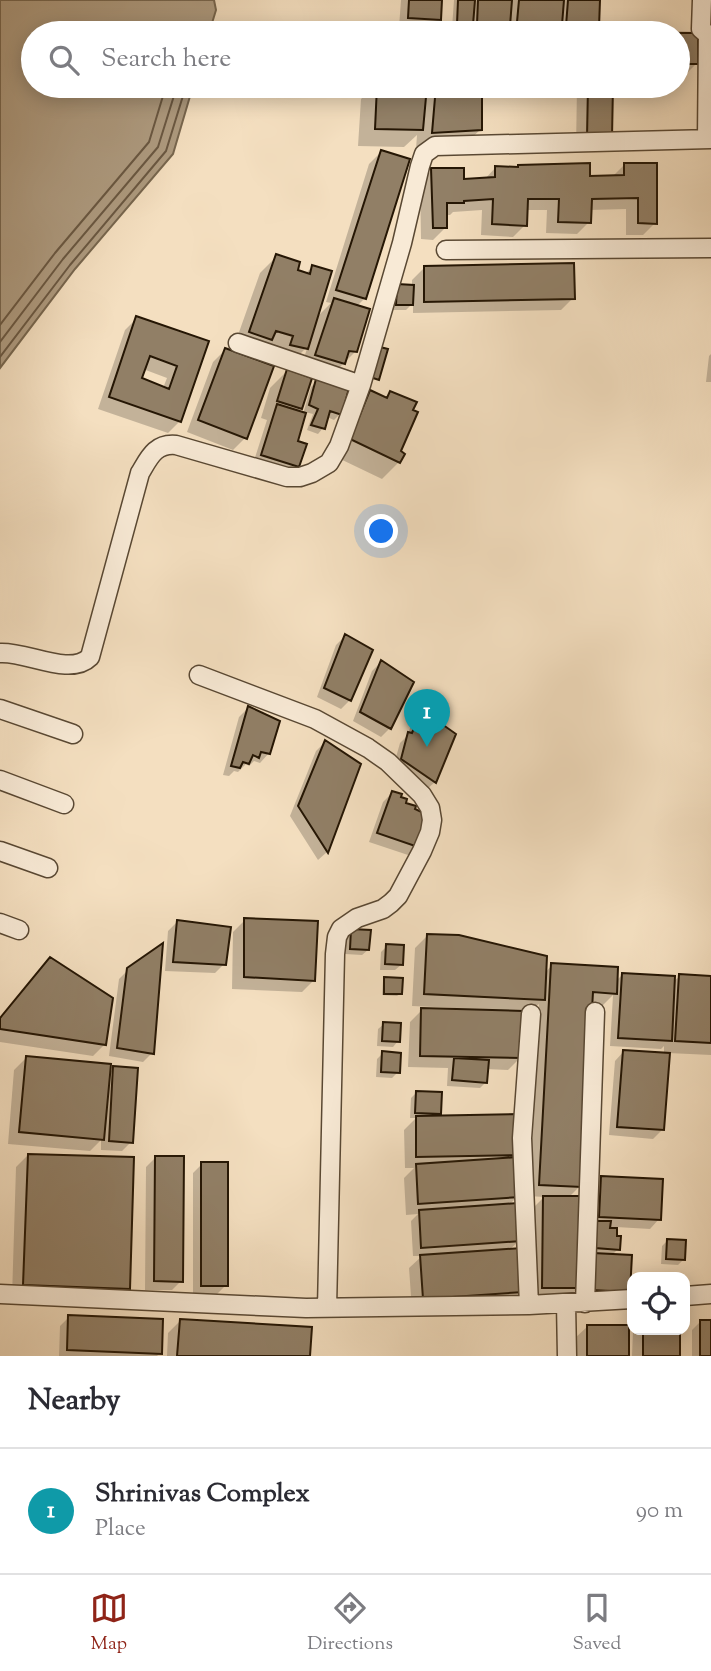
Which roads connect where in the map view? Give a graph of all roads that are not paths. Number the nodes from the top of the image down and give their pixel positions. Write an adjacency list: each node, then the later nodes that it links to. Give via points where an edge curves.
1 (702, 0): 2 (street)
2 (706, 28): 3 (street)
3 (709, 139): 7 (street, via 435,146 424,154 420,166)
4 (711, 248): 5 (street)
5 (446, 250)
6 (238, 343): 7 (street)
7 (361, 386): 8 (street, via 329,463 300,477 176,445 153,450 140,473 87,661 72,665)
8 (0, 653)
9 (199, 676): 27 (street, via 315,719 368,748 388,762 430,808 430,832 398,896 383,909 348,922 337,937)
10 (0, 709): 11 (street)
11 (73, 734)
12 (0, 779): 13 (street)
13 (64, 804)
14 (0, 851): 15 (street)
15 (48, 868)
16 (0, 923): 17 (street)
17 (19, 930)
18 (594, 1012): 25 (street)
19 (531, 1014): 26 (street, via 522,1138)
20 (0, 1294): 27 (street)
21 (711, 1294): 22 (street)
22 (690, 1296)
23 (627, 1300): 25 (street)
24 (566, 1303): 25 (street); 26 (street); 28 (street)
25 (585, 1303)
26 (529, 1305): 27 (street)
27 (327, 1308)
28 (567, 1356)

